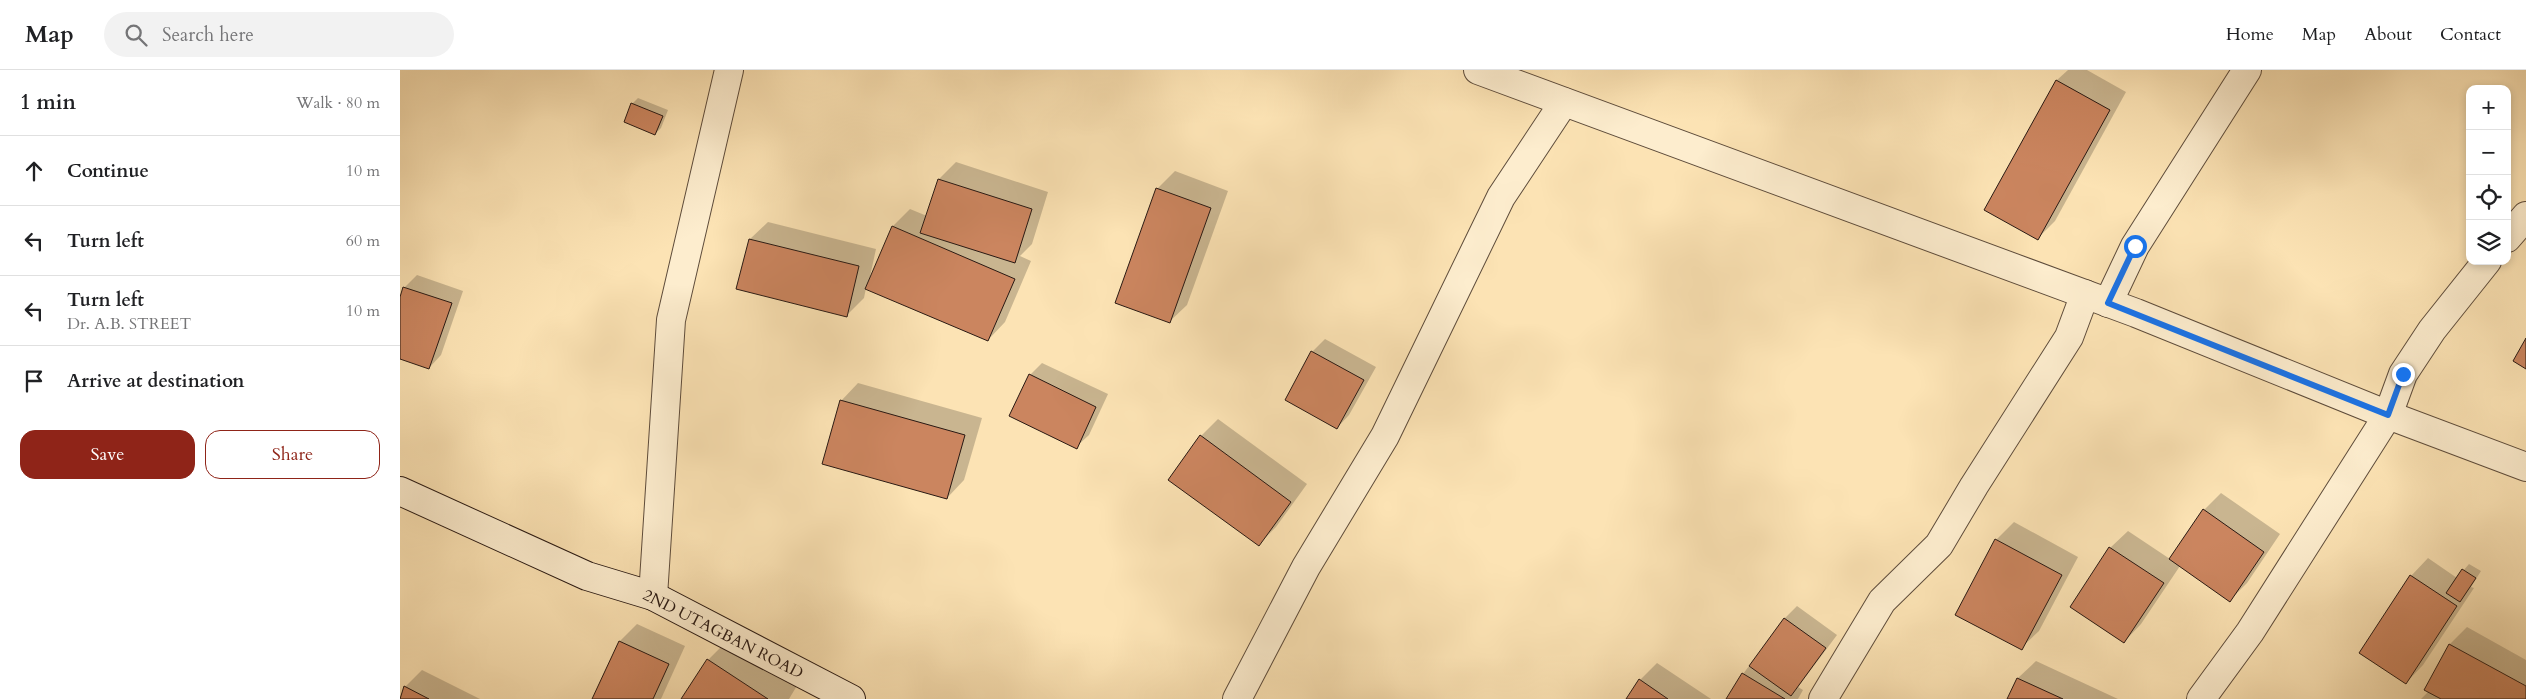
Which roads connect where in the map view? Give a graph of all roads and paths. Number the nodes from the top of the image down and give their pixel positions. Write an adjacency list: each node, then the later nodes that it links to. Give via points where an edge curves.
1 (729, 70): 12 (street, via 671,320)
2 (1478, 70): 4 (street)
3 (2247, 70): 8 (street, via 2135,246)
4 (1564, 102): 8 (street); 14 (street, via 1500,197 1386,436 1306,567)
5 (2526, 216): 6 (street)
6 (2511, 233)
7 (2484, 265): 9 (street, via 2432,330 2403,374)
8 (2096, 298): 9 (street); 15 (street, via 1939,545 1882,601)
9 (2388, 415): 10 (street); 16 (street, via 2250,632)
10 (2526, 467)
11 (400, 491): 12 (street, 2ND UTAGBAN ROAD, via 587,576)
12 (653, 596): 13 (street, 2ND UTAGBAN ROAD)
13 (851, 699)
14 (1237, 699)
15 (1823, 699)
16 (2201, 699)

